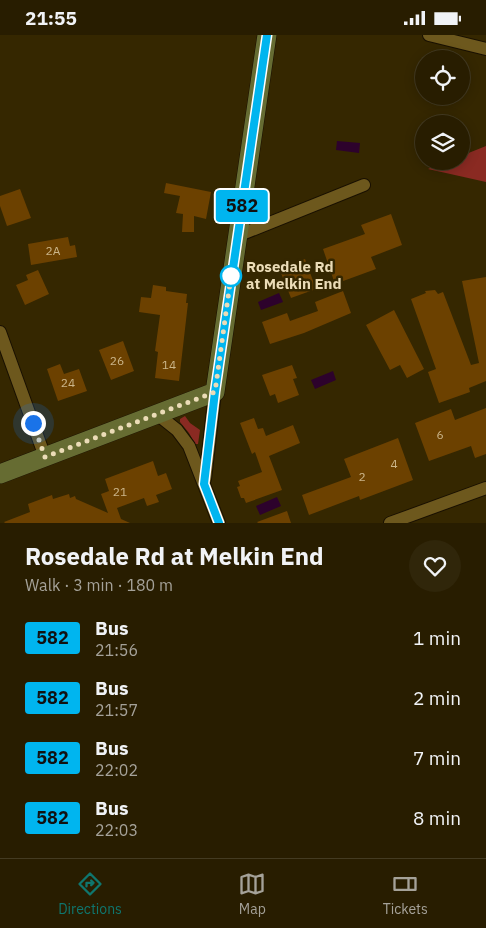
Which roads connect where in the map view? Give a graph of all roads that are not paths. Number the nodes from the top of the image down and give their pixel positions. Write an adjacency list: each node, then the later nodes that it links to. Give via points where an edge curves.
1 (267, 35): 5 (street)
2 (429, 35): 3 (street)
3 (486, 49)
4 (364, 185): 5 (street)
5 (237, 236): 7 (street)
6 (0, 331): 9 (street)
7 (215, 392): 8 (street); 11 (street)
8 (157, 414): 9 (street); 11 (street, via 184,438)
9 (45, 457): 10 (street)
10 (0, 474)
11 (204, 484): 13 (street)
12 (486, 488): 14 (street)
13 (219, 523)
14 (390, 523)

